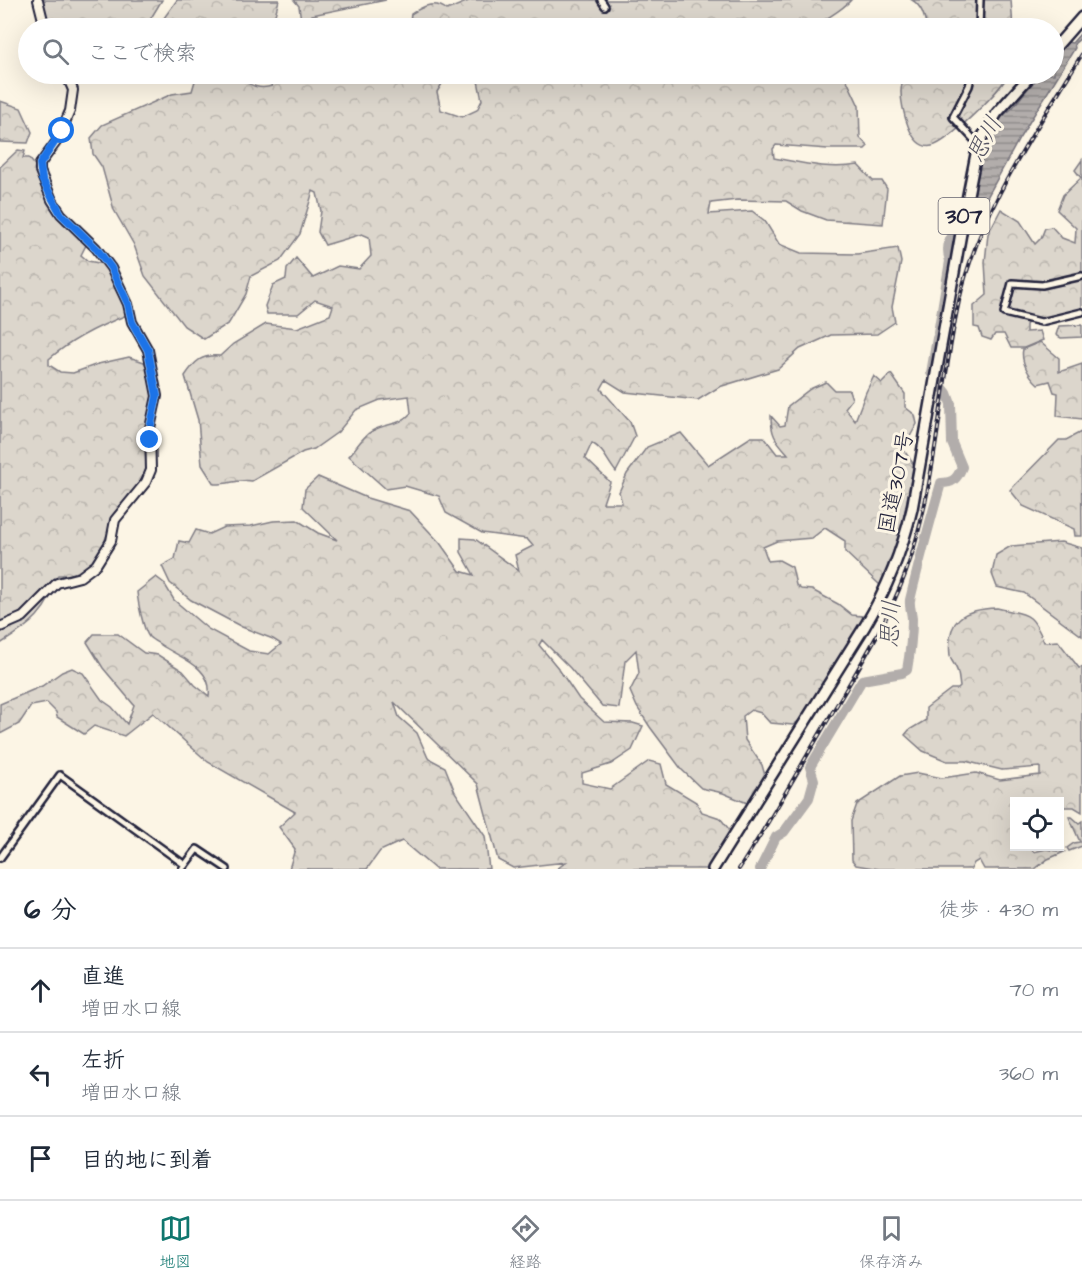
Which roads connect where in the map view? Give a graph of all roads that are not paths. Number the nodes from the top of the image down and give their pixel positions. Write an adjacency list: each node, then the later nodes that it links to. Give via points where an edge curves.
1 (38, 0): 6 (main road)
2 (601, 0): 4 (street)
3 (980, 0): 7 (street)
4 (604, 6)
5 (1082, 17): 8 (highway)
6 (42, 18)
7 (979, 18)
8 (1064, 36)
9 (70, 84): 15 (main road, via 70,111 57,141 40,164 40,171 61,214 111,268 132,322 148,350 157,396 150,428 151,470 146,483 115,520 111,542 96,565 80,577 57,583 23,617)
10 (968, 84): 12 (street, via 953,117)
11 (1023, 84): 12 (highway, 国道307号 / 307, via 997,113)
12 (978, 144): 19 (highway, 国道307号 / 307, via 906,533 865,626)
13 (1082, 276): 14 (street, via 1042,285 1012,283 1004,313 1041,322)
14 (1082, 312)
15 (0, 627)
16 (0, 858): 17 (street, via 60,775)
17 (183, 867): 18 (street, via 197,849)
18 (226, 869)
19 (713, 869)

